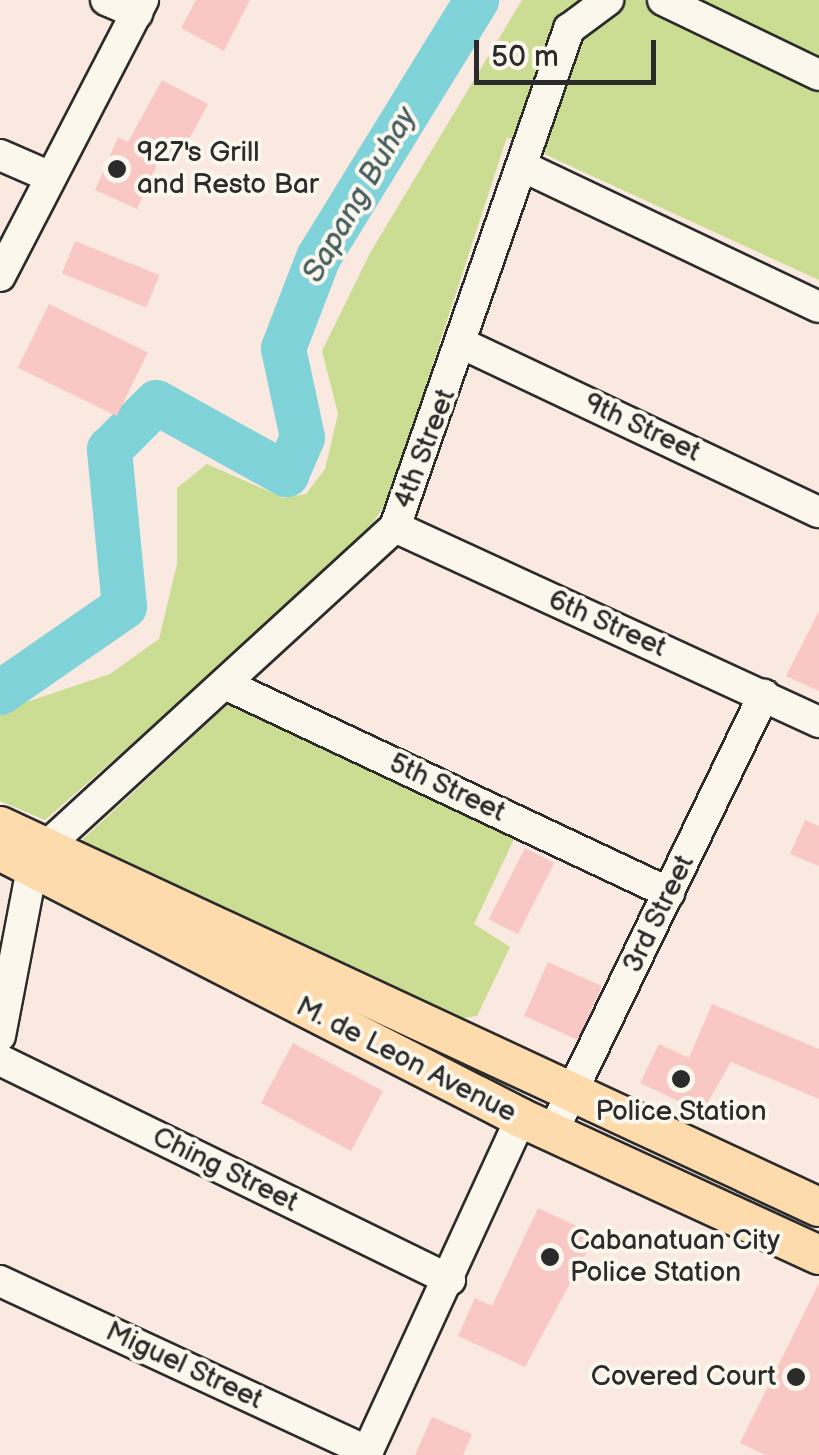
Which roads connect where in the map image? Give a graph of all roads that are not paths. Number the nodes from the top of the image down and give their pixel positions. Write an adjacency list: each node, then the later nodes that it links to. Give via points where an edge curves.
1 (106, 0): 4 (street)
2 (608, 0): 7 (street, 4th Street, via 569,28)
3 (663, 0): 5 (street)
4 (140, 6): 8 (street)
5 (819, 75)
6 (0, 156): 8 (street)
7 (526, 168): 10 (street); 11 (street, 4th Street)
8 (48, 176): 9 (street)
9 (0, 276)
10 (819, 307)
11 (465, 344): 12 (street, 9th Street); 13 (street, 4th Street)
12 (819, 512)
13 (394, 527): 14 (street, 4th Street); 15 (street, 6th Street)
14 (225, 684): 18 (street, 4th Street); 19 (street, 5th Street)
15 (764, 694): 16 (street, 6th Street); 19 (street, 3rd Street)
16 (819, 722)
17 (0, 826): 18 (main road, M. de Leon Avenue)
18 (27, 855): 20 (street); 22 (main road, M. de Leon Avenue); 23 (main road, M. de Leon Avenue)
19 (669, 893): 22 (street, 3rd Street)
20 (0, 1036)
21 (0, 1060): 26 (street, Ching Street)
22 (573, 1091): 23 (street, 3rd Street); 24 (main road, M. de Leon Avenue)
23 (536, 1126): 25 (main road, M. de Leon Avenue); 26 (street, 3rd Street)
24 (819, 1207)
25 (819, 1255)
26 (450, 1280): 28 (street, 3rd Street)
27 (0, 1281): 28 (street, Miguel Street)
28 (367, 1453)

